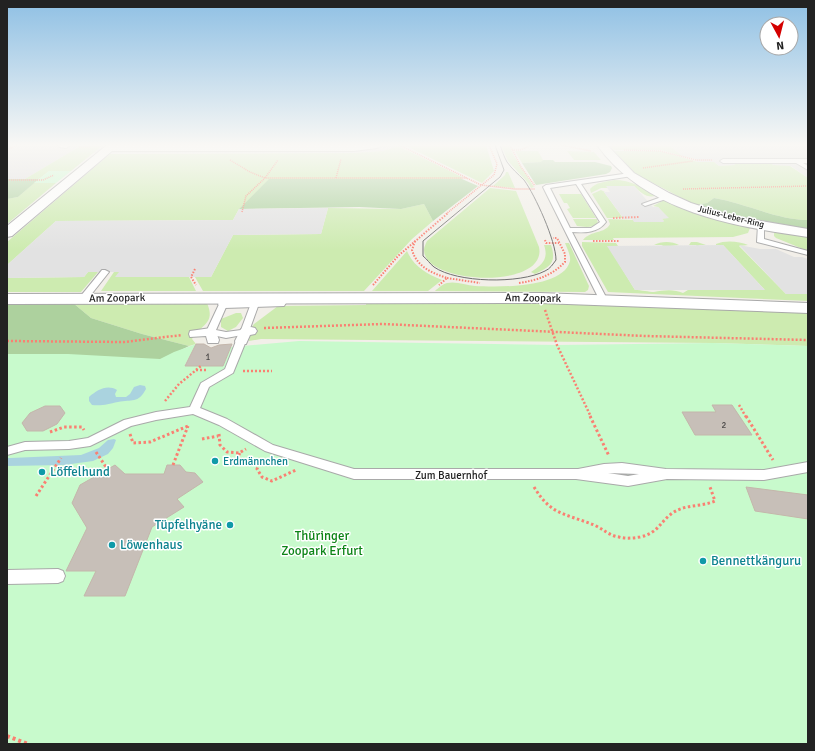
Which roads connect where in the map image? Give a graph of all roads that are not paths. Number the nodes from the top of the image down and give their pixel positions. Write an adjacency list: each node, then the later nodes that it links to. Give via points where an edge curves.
1 (70, 180): 9 (street)
2 (593, 180): 4 (lane)
3 (644, 180): 5 (street, Julius-Leber-Ring)
4 (578, 183): 8 (lane, via 546,188); 8 (lane, via 603,222 598,228 591,230)
5 (668, 197): 6 (lane); 7 (street, Julius-Leber-Ring, via 702,211)
6 (645, 204)
7 (761, 225): 10 (street, Julius-Leber-Ring); 11 (lane, via 760,240)
8 (568, 230): 15 (lane)
9 (7, 233)
10 (808, 233)
11 (808, 253)
12 (105, 272): 14 (lane)
13 (7, 299): 14 (street, Am Zoopark)
14 (83, 299): 16 (street, Am Zoopark)
15 (603, 299): 17 (street, Am Zoopark, via 428,297); 19 (street, Am Zoopark)
16 (225, 301): 17 (street, Am Zoopark); 22 (lane)
17 (256, 301): 18 (street, Am Zoopark); 21 (lane)
18 (282, 303)
19 (808, 308)
20 (195, 334): 22 (street)
21 (246, 335): 22 (lane); 23 (lane, via 229,371 205,385)
22 (212, 336)
23 (194, 410): 24 (lane, via 128,423 90,442 25,446); 26 (lane, Zum Bauernhof, via 223,422 268,448 354,474)
24 (7, 451)
25 (808, 467): 27 (lane, Zum Bauernhof, via 764,474)
26 (576, 474): 27 (lane, Zum Bauernhof, via 628,481); 27 (lane, via 614,467 638,468)
27 (667, 474)
28 (58, 576): 29 (lane)
29 (7, 577)

